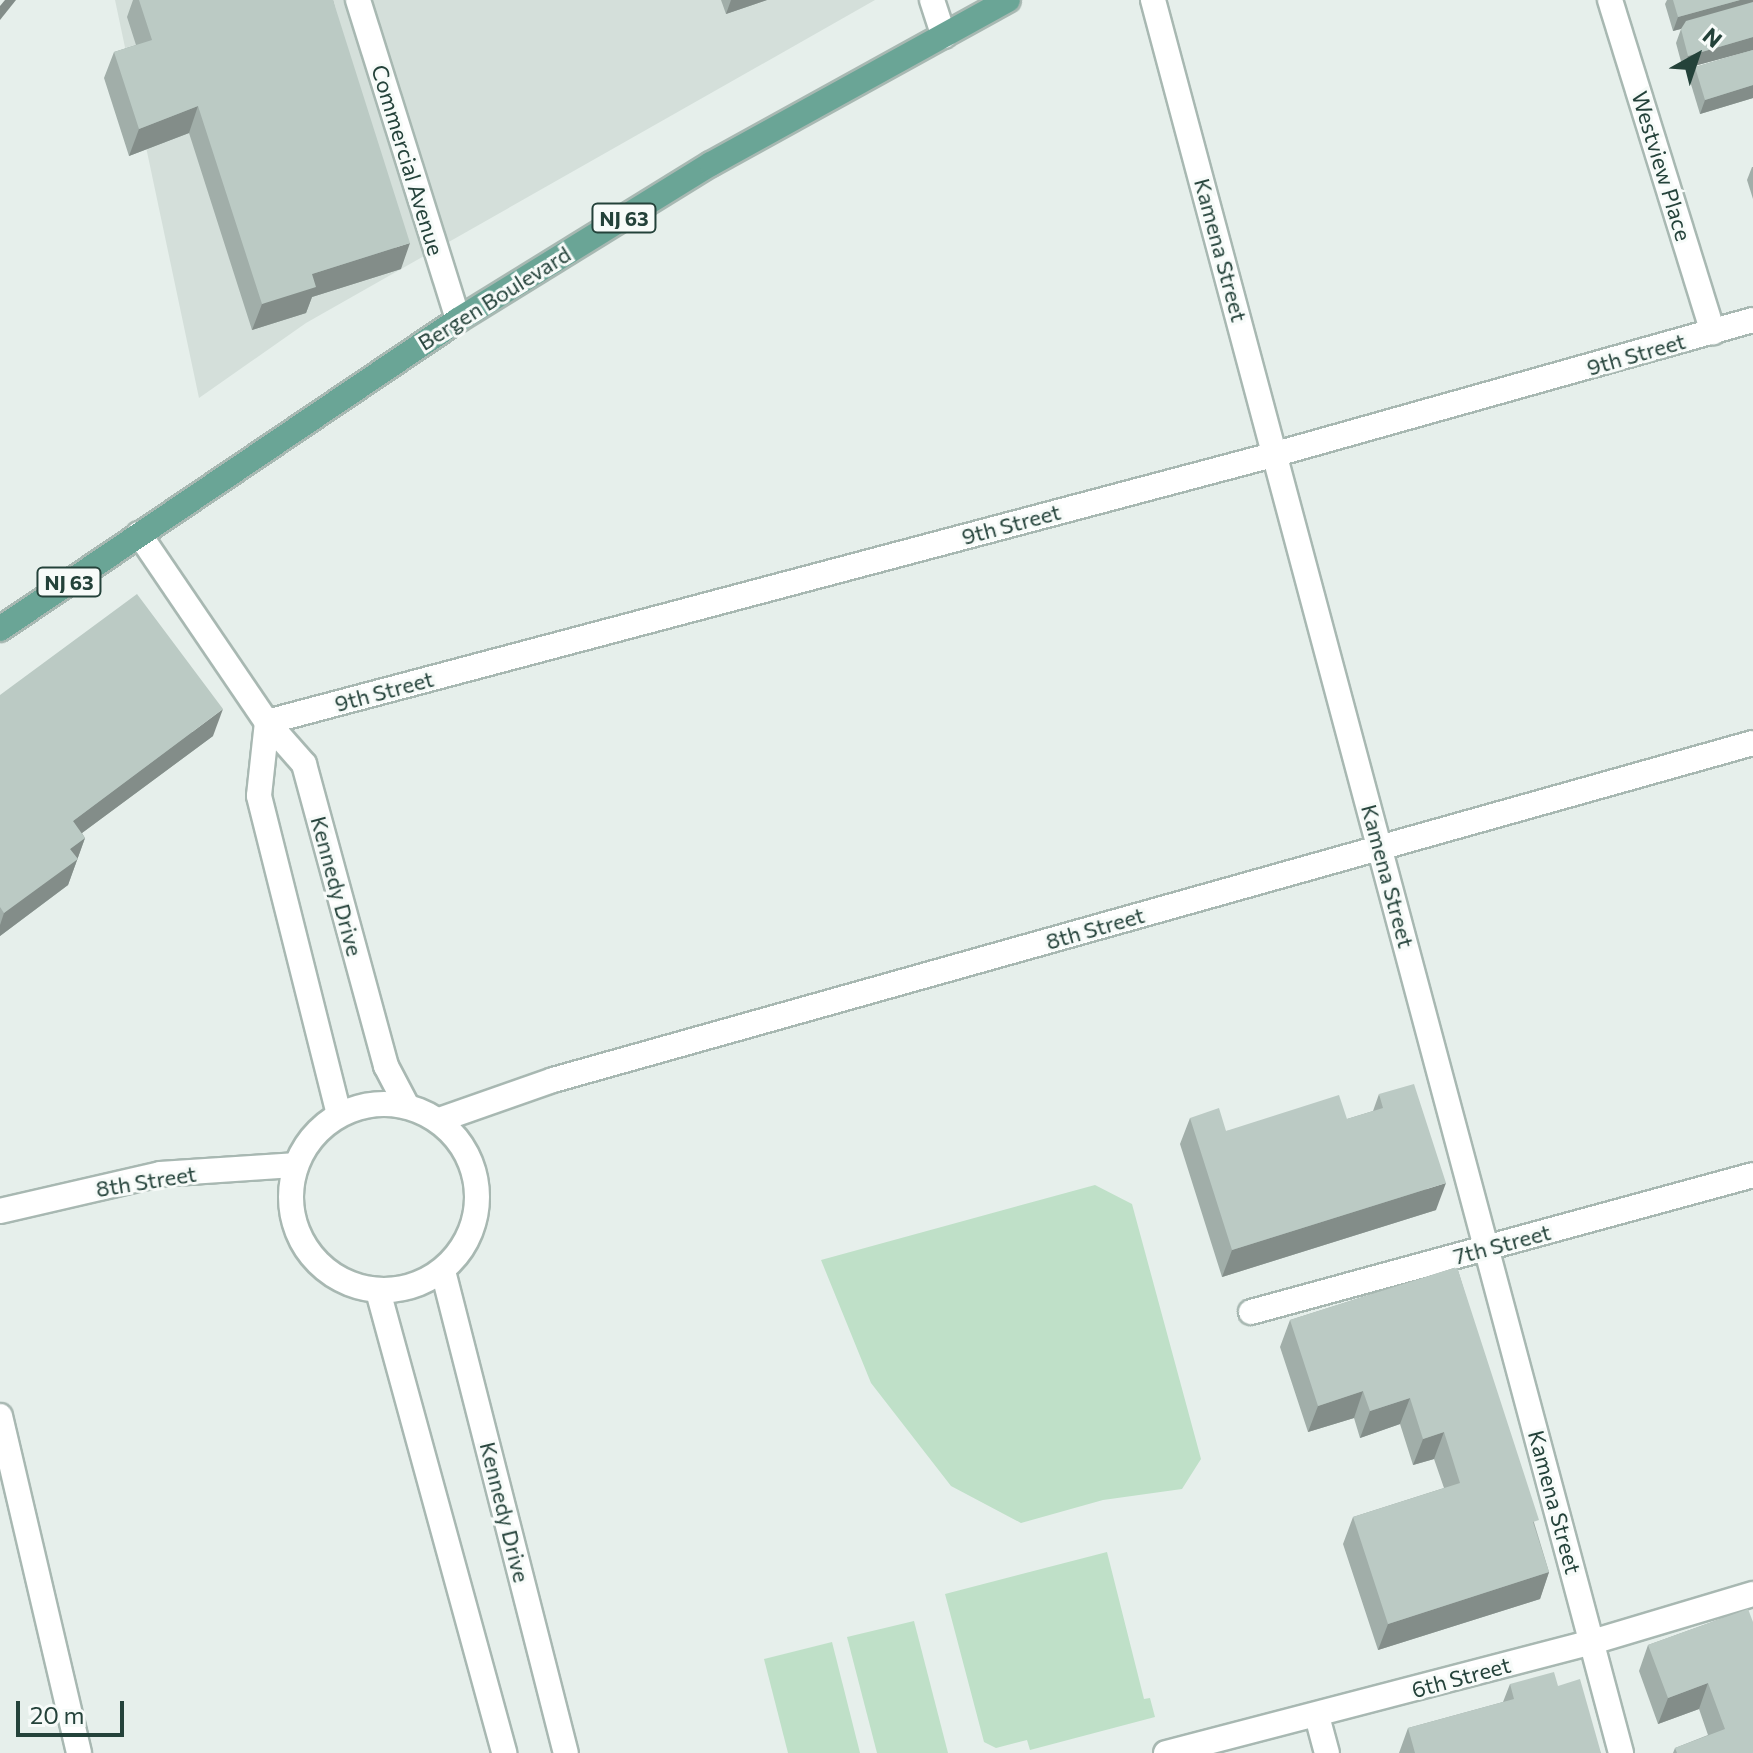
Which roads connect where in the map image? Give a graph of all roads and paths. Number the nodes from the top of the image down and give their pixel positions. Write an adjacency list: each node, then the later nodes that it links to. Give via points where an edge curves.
1 (358, 0): 7 (street, Commercial Avenue)
2 (932, 0): 6 (street)
3 (1008, 0): 6 (main road, Bergen Boulevard / NJ 63)
4 (1153, 0): 10 (street, Kamena Street)
5 (1610, 0): 9 (street, Westview Place)
6 (944, 36): 7 (main road, Bergen Boulevard / NJ 63, via 711,164)
7 (458, 320): 11 (main road, Bergen Boulevard / NJ 63)
8 (1753, 320): 9 (street, 9th Street)
9 (1713, 332): 10 (street, 9th Street)
10 (1276, 454): 13 (street, 9th Street); 15 (street, Kamena Street)
11 (139, 534): 12 (main road, Bergen Boulevard / NJ 63); 13 (street, Kennedy Drive)
12 (0, 629)
13 (267, 722): 16 (street, Kennedy Drive, via 304,764 386,1066); 17 (street, via 259,796)
14 (1753, 743): 15 (street, 8th Street)
15 (1380, 848): 18 (street, 8th Street, via 553,1080); 22 (street, Kamena Street)
16 (407, 1106): 17 (street, via 372,1103); 18 (street)
17 (339, 1114): 19 (street, via 312,1136)
18 (439, 1120): 23 (street, via 463,1145 476,1177 477,1212 465,1245)
19 (294, 1165): 21 (street, 8th Street, via 160,1174); 24 (street, via 289,1200 297,1234 316,1262 333,1275)
20 (1753, 1175): 22 (street, 7th Street)
21 (0, 1211)
22 (1489, 1248): 25 (street, 7th Street); 28 (street, Kamena Street)
23 (443, 1271): 24 (street, via 412,1287); 32 (street, Kennedy Drive)
24 (378, 1291): 31 (street)
25 (1251, 1312)
26 (0, 1416): 30 (street)
27 (1753, 1594): 28 (street, 6th Street)
28 (1592, 1642): 29 (street, 6th Street); 35 (street, Kamena Street)
29 (1317, 1716): 33 (street, 6th Street); 34 (street)
30 (79, 1753)
31 (504, 1753)
32 (566, 1753)
33 (1166, 1753)
34 (1327, 1753)
35 (1621, 1753)

